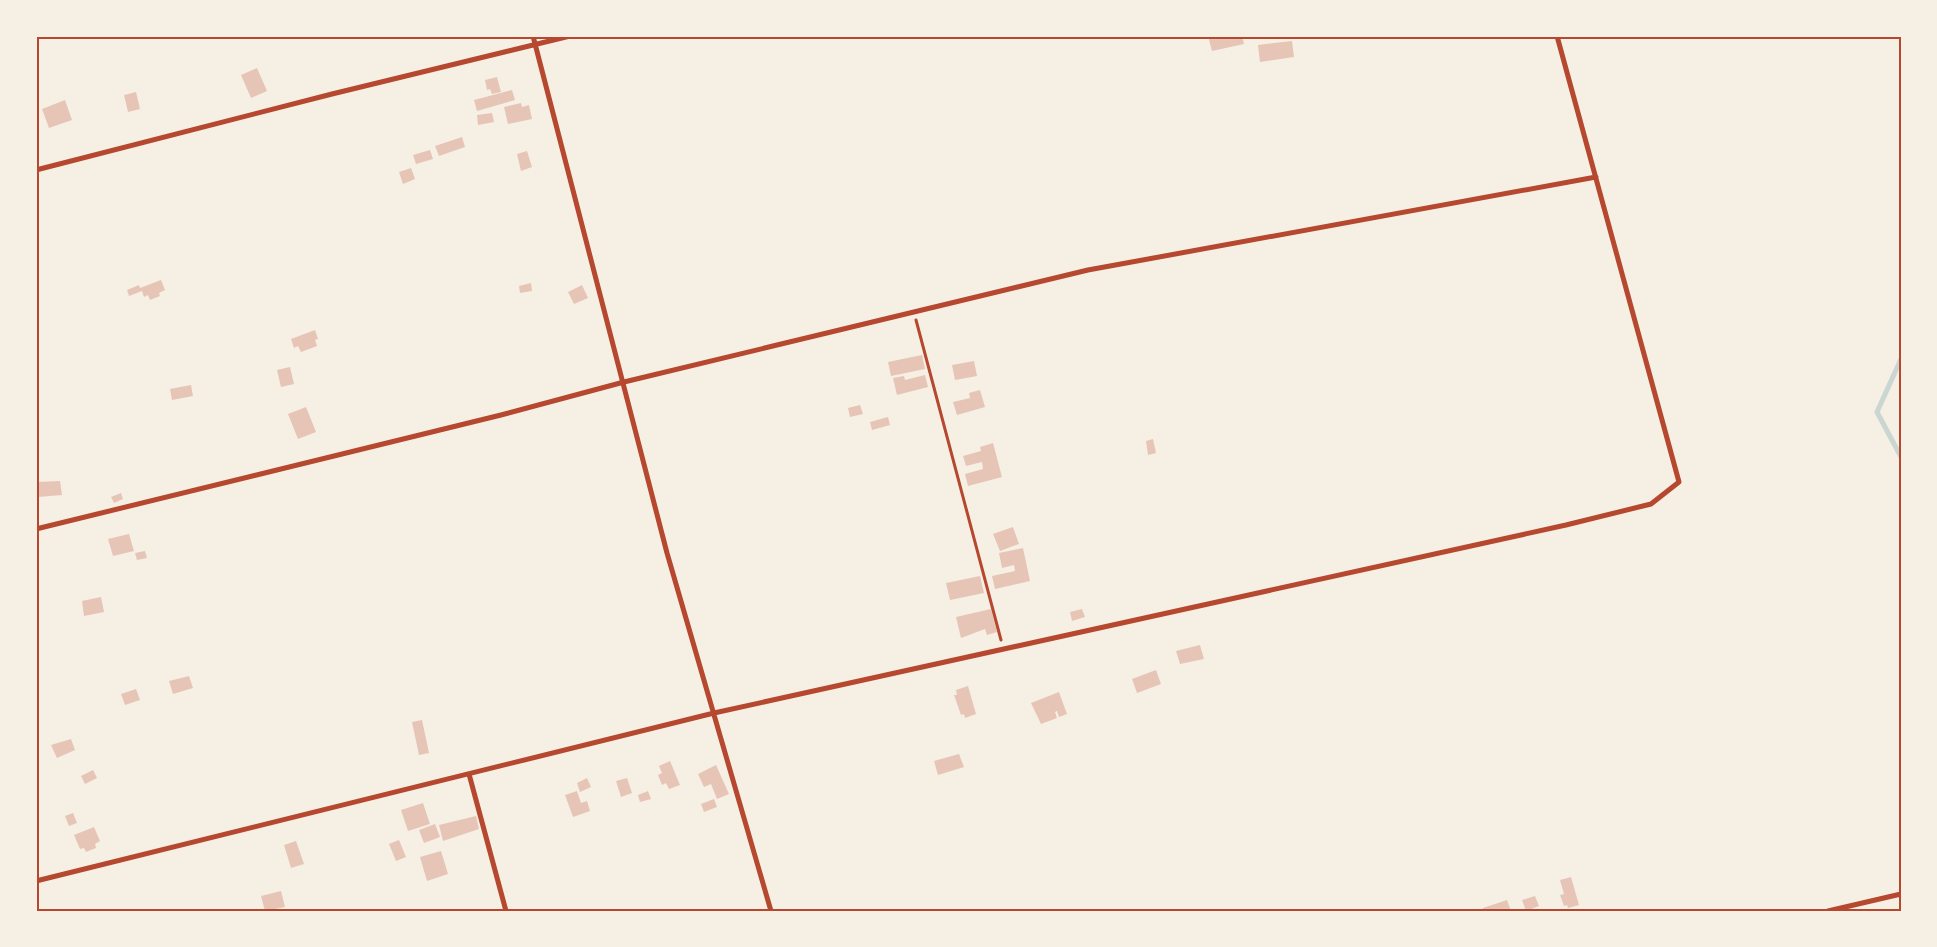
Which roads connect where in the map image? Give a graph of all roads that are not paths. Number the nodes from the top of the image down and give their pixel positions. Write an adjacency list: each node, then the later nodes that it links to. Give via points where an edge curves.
1 (533, 36): 4 (street)
2 (570, 36): 4 (street)
3 (1557, 36): 6 (street)
4 (535, 44): 5 (street); 7 (street)
5 (36, 170)
6 (1596, 177): 7 (street, via 1088,270); 9 (street, via 1679,482 1650,504)
7 (624, 382): 8 (street); 9 (street)
8 (36, 529)
9 (714, 713): 10 (street); 14 (street)
10 (469, 774): 11 (street); 13 (street)
11 (36, 881)
12 (1901, 894): 15 (street)
13 (506, 911)
14 (771, 911)
15 (1828, 911)

